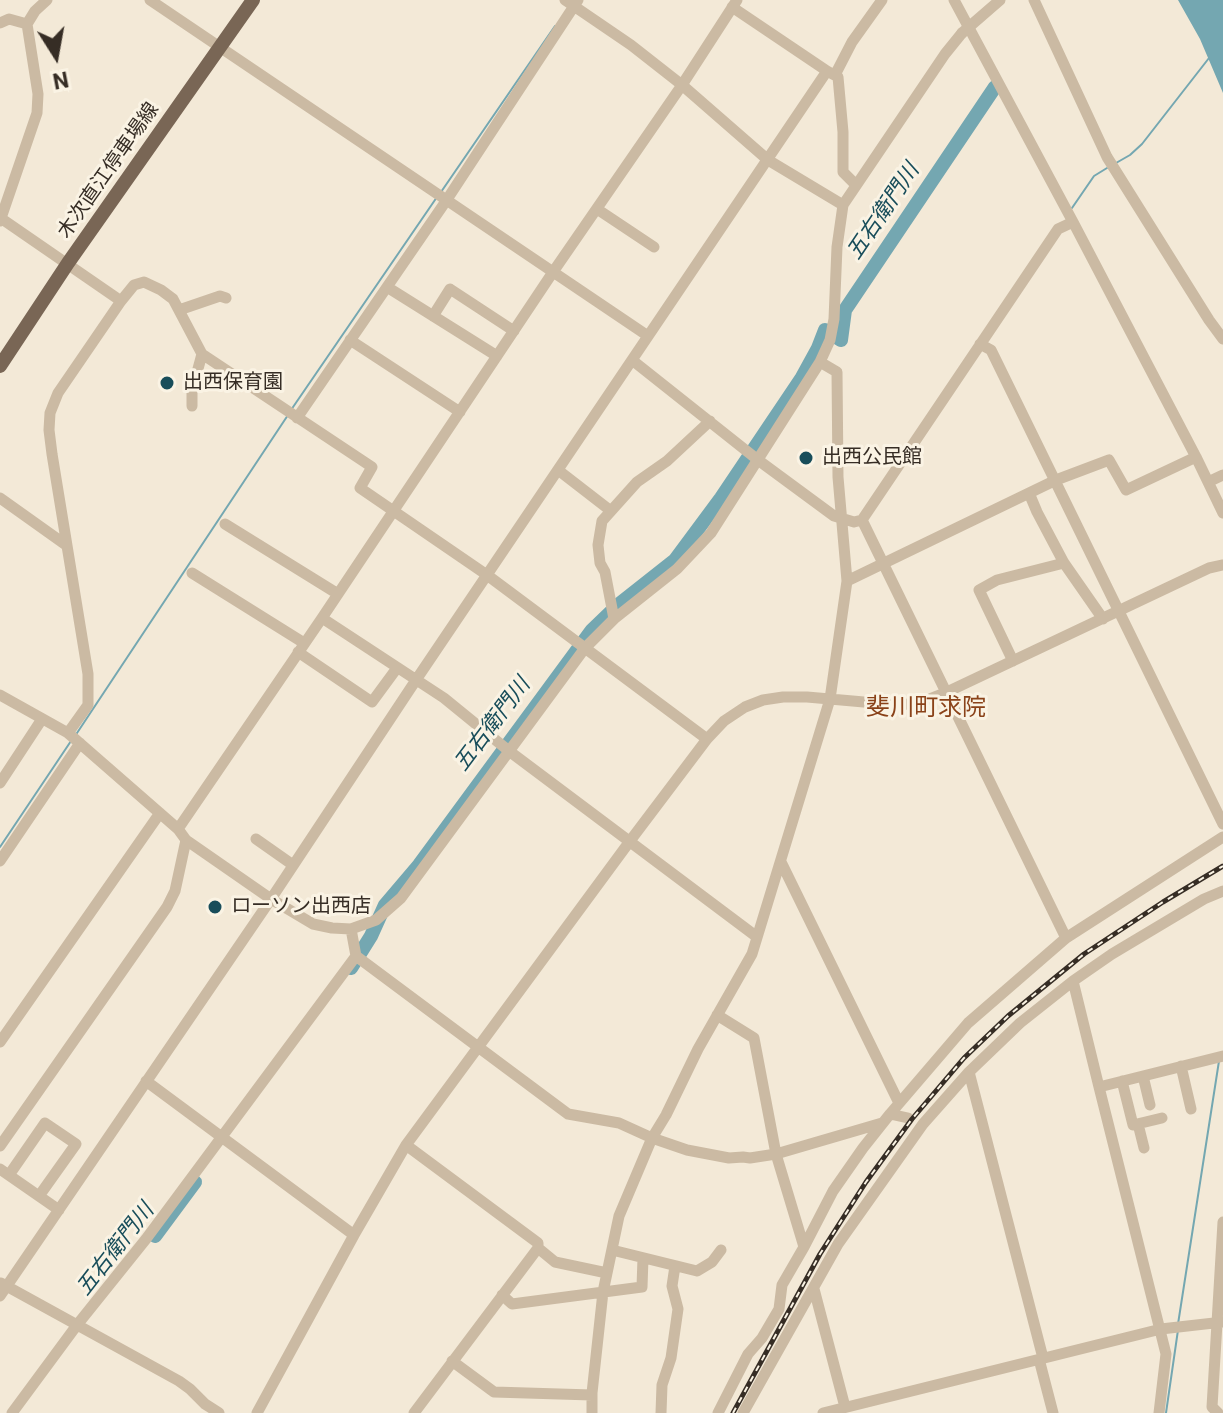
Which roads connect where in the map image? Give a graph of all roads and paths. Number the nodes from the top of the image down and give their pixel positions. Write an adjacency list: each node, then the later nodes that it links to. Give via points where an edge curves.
1 (47, 0): 11 (street)
2 (150, 0): 12 (street)
3 (253, 0): 12 (main road, 木次直江停車場線)
4 (882, 0): 13 (street)
5 (954, 0): 21 (street)
6 (1000, 0): 16 (street, bridge, via 945,54)
7 (1034, 0): 32 (street, via 1107,157)
8 (572, 2): 14 (street); 17 (street)
9 (734, 4): 13 (street); 14 (street)
10 (0, 23): 11 (street, via 9,19)
11 (27, 24): 20 (street, via 38,106)
12 (220, 47): 17 (street); 23 (main road, 木次直江停車場線)
13 (831, 73): 15 (street); 16 (street, via 838,77 843,172)
14 (682, 85): 15 (street); 19 (street)
15 (768, 160): 18 (street); 31 (street)
16 (856, 185): 18 (street)
17 (446, 201): 24 (street); 25 (street)
18 (843, 205): 38 (street, via 834,319)
19 (597, 209): 22 (street); 24 (street)
20 (1, 220): 23 (street)
21 (1073, 222): 34 (street, via 1058,229); 44 (street)
22 (654, 247)
23 (68, 263): 27 (street); 39 (main road, 木次直江停車場線)
24 (553, 272): 30 (street); 31 (street)
25 (387, 287): 29 (street); 33 (street)
26 (226, 298): 28 (street)
27 (121, 301): 28 (street, via 134,285 144,282 173,299); 58 (street, via 50,413)
28 (179, 310): 35 (street)
29 (433, 316): 30 (street, via 450,289); 36 (street)
30 (514, 331): 36 (street)
31 (648, 336): 37 (street)
32 (1223, 339)
33 (350, 340): 41 (street); 42 (street)
34 (980, 344): 48 (street, via 991,350); 56 (street)
35 (202, 354): 40 (street); 42 (street)
36 (497, 356): 41 (street)
37 (632, 360): 43 (street); 46 (street)
38 (820, 362): 45 (street); 55 (street, via 837,372)
39 (0, 366)
40 (192, 406)
41 (460, 412): 52 (street)
42 (297, 418): 52 (street, via 372,467 360,488)
43 (710, 421): 45 (street); 53 (street)
44 (1196, 457): 48 (street, via 1126,490 1109,460); 49 (street)
45 (758, 460): 55 (street); 68 (street, via 711,533 677,569)
46 (558, 470): 53 (street); 63 (street)
47 (1223, 475): 49 (street)
48 (1056, 480): 50 (street); 66 (street)
49 (1208, 482): 54 (street)
50 (1029, 493): 59 (street); 60 (street)
51 (0, 498): 58 (street)
52 (394, 510): 63 (street); 65 (street)
53 (611, 511): 68 (street, via 602,521 598,545)
54 (1223, 513)
55 (843, 519): 56 (street); 64 (street)
56 (862, 520): 60 (street)
57 (225, 524): 65 (street)
58 (66, 545): 79 (street, via 88,674 88,705)
59 (1064, 563): 69 (street); 72 (street, via 997,580 979,590)
60 (884, 565): 64 (street); 75 (street)
61 (1223, 565): 66 (street)
62 (192, 573): 70 (street)
63 (487, 575): 71 (street); 74 (street)
64 (847, 581): 77 (street)
65 (338, 594): 67 (street)
66 (1120, 612): 69 (street); 85 (street)
67 (322, 618): 70 (street); 73 (street)
68 (614, 619): 71 (street)
69 (1103, 619): 72 (street)
70 (301, 648): 73 (street, via 372,702); 86 (street)
71 (585, 648): 80 (street); 82 (street)
72 (1013, 661): 75 (street)
73 (397, 668): 74 (street)
74 (416, 680): 82 (street); 95 (street)
75 (947, 692): 77 (street, via 898,705); 100 (street)
76 (0, 695): 78 (street)
77 (830, 699): 80 (street, via 763,700 734,714); 93 (street)
78 (42, 719): 79 (street); 83 (street)
79 (68, 733): 81 (street)
80 (707, 739): 90 (street)
81 (80, 743): 84 (street); 92 (street)
82 (509, 751): 90 (street); 98 (street, via 401,898 376,920)
83 (0, 783)
84 (160, 813): 86 (street); 104 (street)
85 (1223, 824)
86 (178, 829): 89 (street)
87 (1223, 837): 100 (street)
88 (256, 839): 95 (street)
89 (186, 840): 91 (street); 94 (street)
90 (630, 841): 99 (street); 105 (street)
91 (205, 853): 94 (street); 97 (street)
92 (0, 861)
93 (781, 862): 99 (street); 113 (street)
94 (181, 864): 123 (street, via 167,907)
95 (293, 865): 97 (street)
96 (1223, 891): 102 (street)
97 (271, 899): 98 (street, via 313,924); 110 (street)
98 (351, 929): 101 (street)
99 (757, 937): 103 (street)
100 (1066, 938): 113 (street, via 968,1023)
101 (356, 956): 105 (street); 120 (street)
102 (1073, 981): 108 (street); 112 (street)
103 (717, 1015): 121 (street); 125 (street, via 754,1038)
104 (0, 1042)
105 (478, 1046): 121 (street, via 568,1114 619,1123); 122 (street)
106 (1223, 1056): 107 (street)
107 (1181, 1066): 109 (street); 115 (street)
108 (969, 1072): 118 (street); 145 (street)
109 (1143, 1076): 111 (street); 114 (street)
110 (146, 1081): 120 (street); 128 (street)
111 (1122, 1081): 112 (street); 119 (street, via 1133,1125)
112 (1099, 1087): 144 (street)
113 (899, 1103): 116 (street)
114 (1150, 1105)
115 (1191, 1109)
116 (886, 1118): 118 (street); 125 (street); 131 (street, via 833,1191)
117 (1162, 1118): 119 (street)
118 (915, 1121): 139 (street)
119 (1138, 1124): 124 (street)
120 (223, 1136): 130 (street); 143 (street)
121 (652, 1138): 125 (street, via 729,1158); 133 (street, via 619,1216)
122 (406, 1145): 130 (street); 132 (street)
123 (0, 1146)
124 (1144, 1148)
125 (776, 1154): 131 (street)
126 (4, 1172): 127 (street); 127 (street, via 45,1123 66,1137 76,1144)
127 (39, 1196): 128 (street)
128 (59, 1210): 138 (street)
129 (1223, 1222): 142 (street)
130 (354, 1235): 151 (street)
131 (804, 1247): 155 (street, via 782,1285 779,1309)
132 (538, 1248): 137 (street, via 555,1262); 141 (street)
133 (612, 1250): 135 (street); 137 (street)
134 (721, 1250): 136 (street, via 697,1271)
135 (643, 1258): 136 (street); 140 (street, via 642,1287)
136 (675, 1266): 154 (street, via 672,1286 678,1309)
137 (607, 1273): 140 (street)
138 (2, 1289): 143 (street)
139 (814, 1289): 148 (street); 156 (street)
140 (603, 1292): 141 (street, via 512,1304); 147 (street)
141 (502, 1295): 146 (street)
142 (1220, 1322): 144 (street); 160 (street, via 1212,1407)
143 (77, 1325): 149 (street); 150 (street, via 179,1381)
144 (1161, 1329): 145 (street); 159 (street, via 1166,1354)
145 (1041, 1358): 148 (street); 158 (street)
146 (452, 1361): 147 (street, via 494,1392); 152 (street)
147 (592, 1395): 153 (street)
148 (845, 1407): 157 (street)
149 (12, 1413)
150 (219, 1413)
151 (257, 1413)
152 (414, 1413)
153 (592, 1413)
154 (661, 1413)
155 (718, 1413)
156 (743, 1413)
157 (823, 1413)
158 (1053, 1413)
159 (1159, 1413)
160 (1218, 1413)

